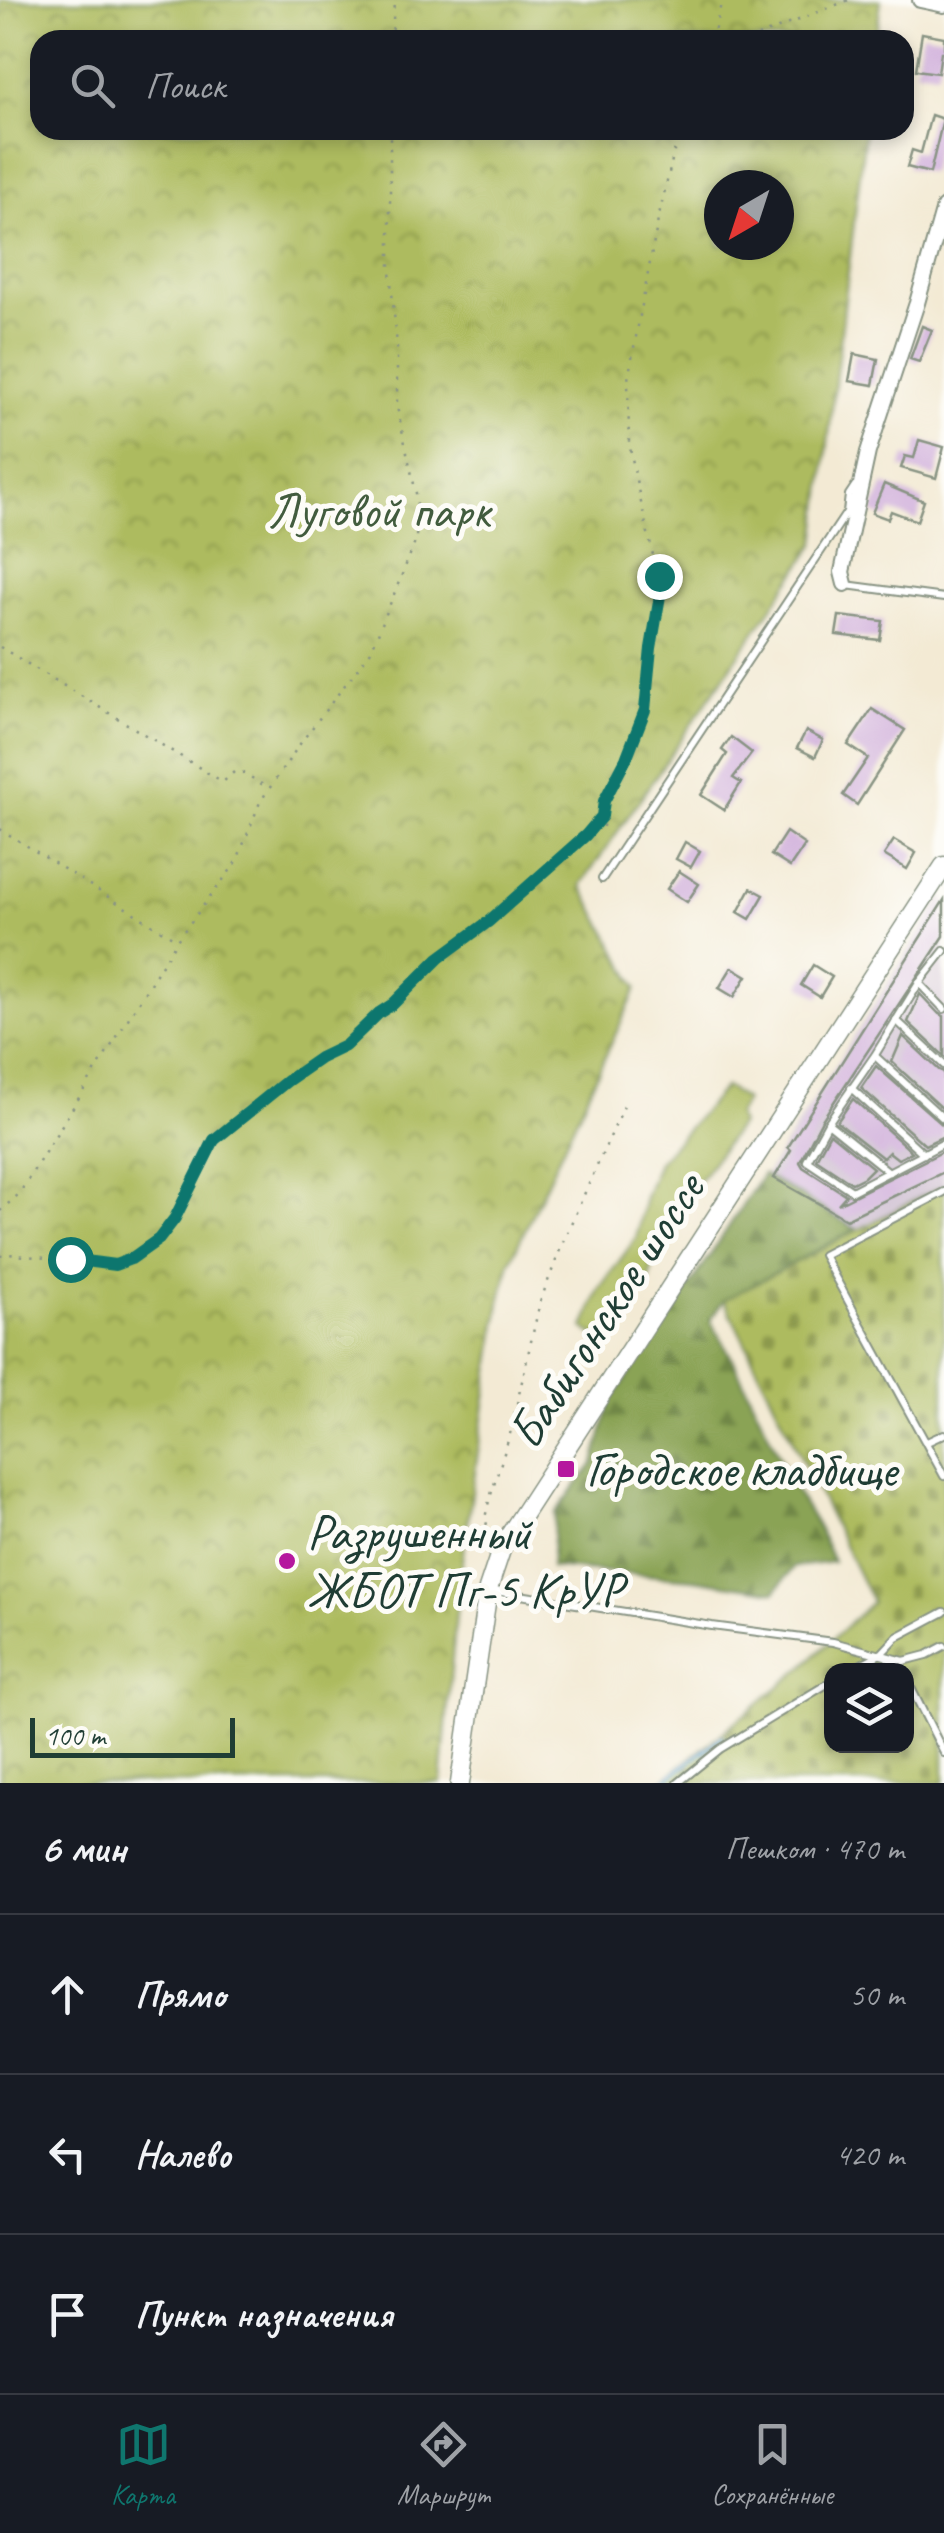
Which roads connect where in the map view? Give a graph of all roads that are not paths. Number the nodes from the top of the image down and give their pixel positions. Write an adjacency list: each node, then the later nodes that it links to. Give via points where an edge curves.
1 (920, 0): 2 (street)
2 (944, 5)
3 (944, 207): 4 (street)
4 (863, 475): 5 (street); 8 (lane, via 846,512)
5 (845, 584): 6 (lane)
6 (944, 598)
7 (944, 866): 25 (street, Бабигонское шоссе, via 502,1547)
8 (602, 879)
9 (943, 955): 10 (lane)
10 (918, 983): 11 (lane); 12 (lane)
11 (944, 1009)
12 (896, 1020): 13 (lane); 14 (lane)
13 (874, 1056): 15 (lane); 16 (lane)
14 (944, 1065)
15 (852, 1088): 17 (lane); 19 (lane)
16 (944, 1119)
17 (828, 1123): 20 (lane); 20 (lane, via 807,1161 852,1191)
18 (944, 1143): 19 (lane)
19 (924, 1154): 20 (lane)
20 (889, 1172)
21 (944, 1192): 23 (lane, via 823,1255)
22 (944, 1434): 23 (lane)
23 (927, 1442): 24 (lane)
24 (944, 1476)
25 (488, 1590): 28 (lane); 34 (street, Бабигонское шоссе)
26 (944, 1612): 28 (lane, via 897,1637)
27 (944, 1646): 28 (lane, via 904,1661)
28 (882, 1654): 29 (lane); 30 (lane)
29 (864, 1663)
30 (894, 1663)
31 (824, 1686): 35 (lane, via 720,1748)
32 (914, 1694): 33 (lane)
33 (944, 1752)
34 (460, 1783)
35 (678, 1783)

